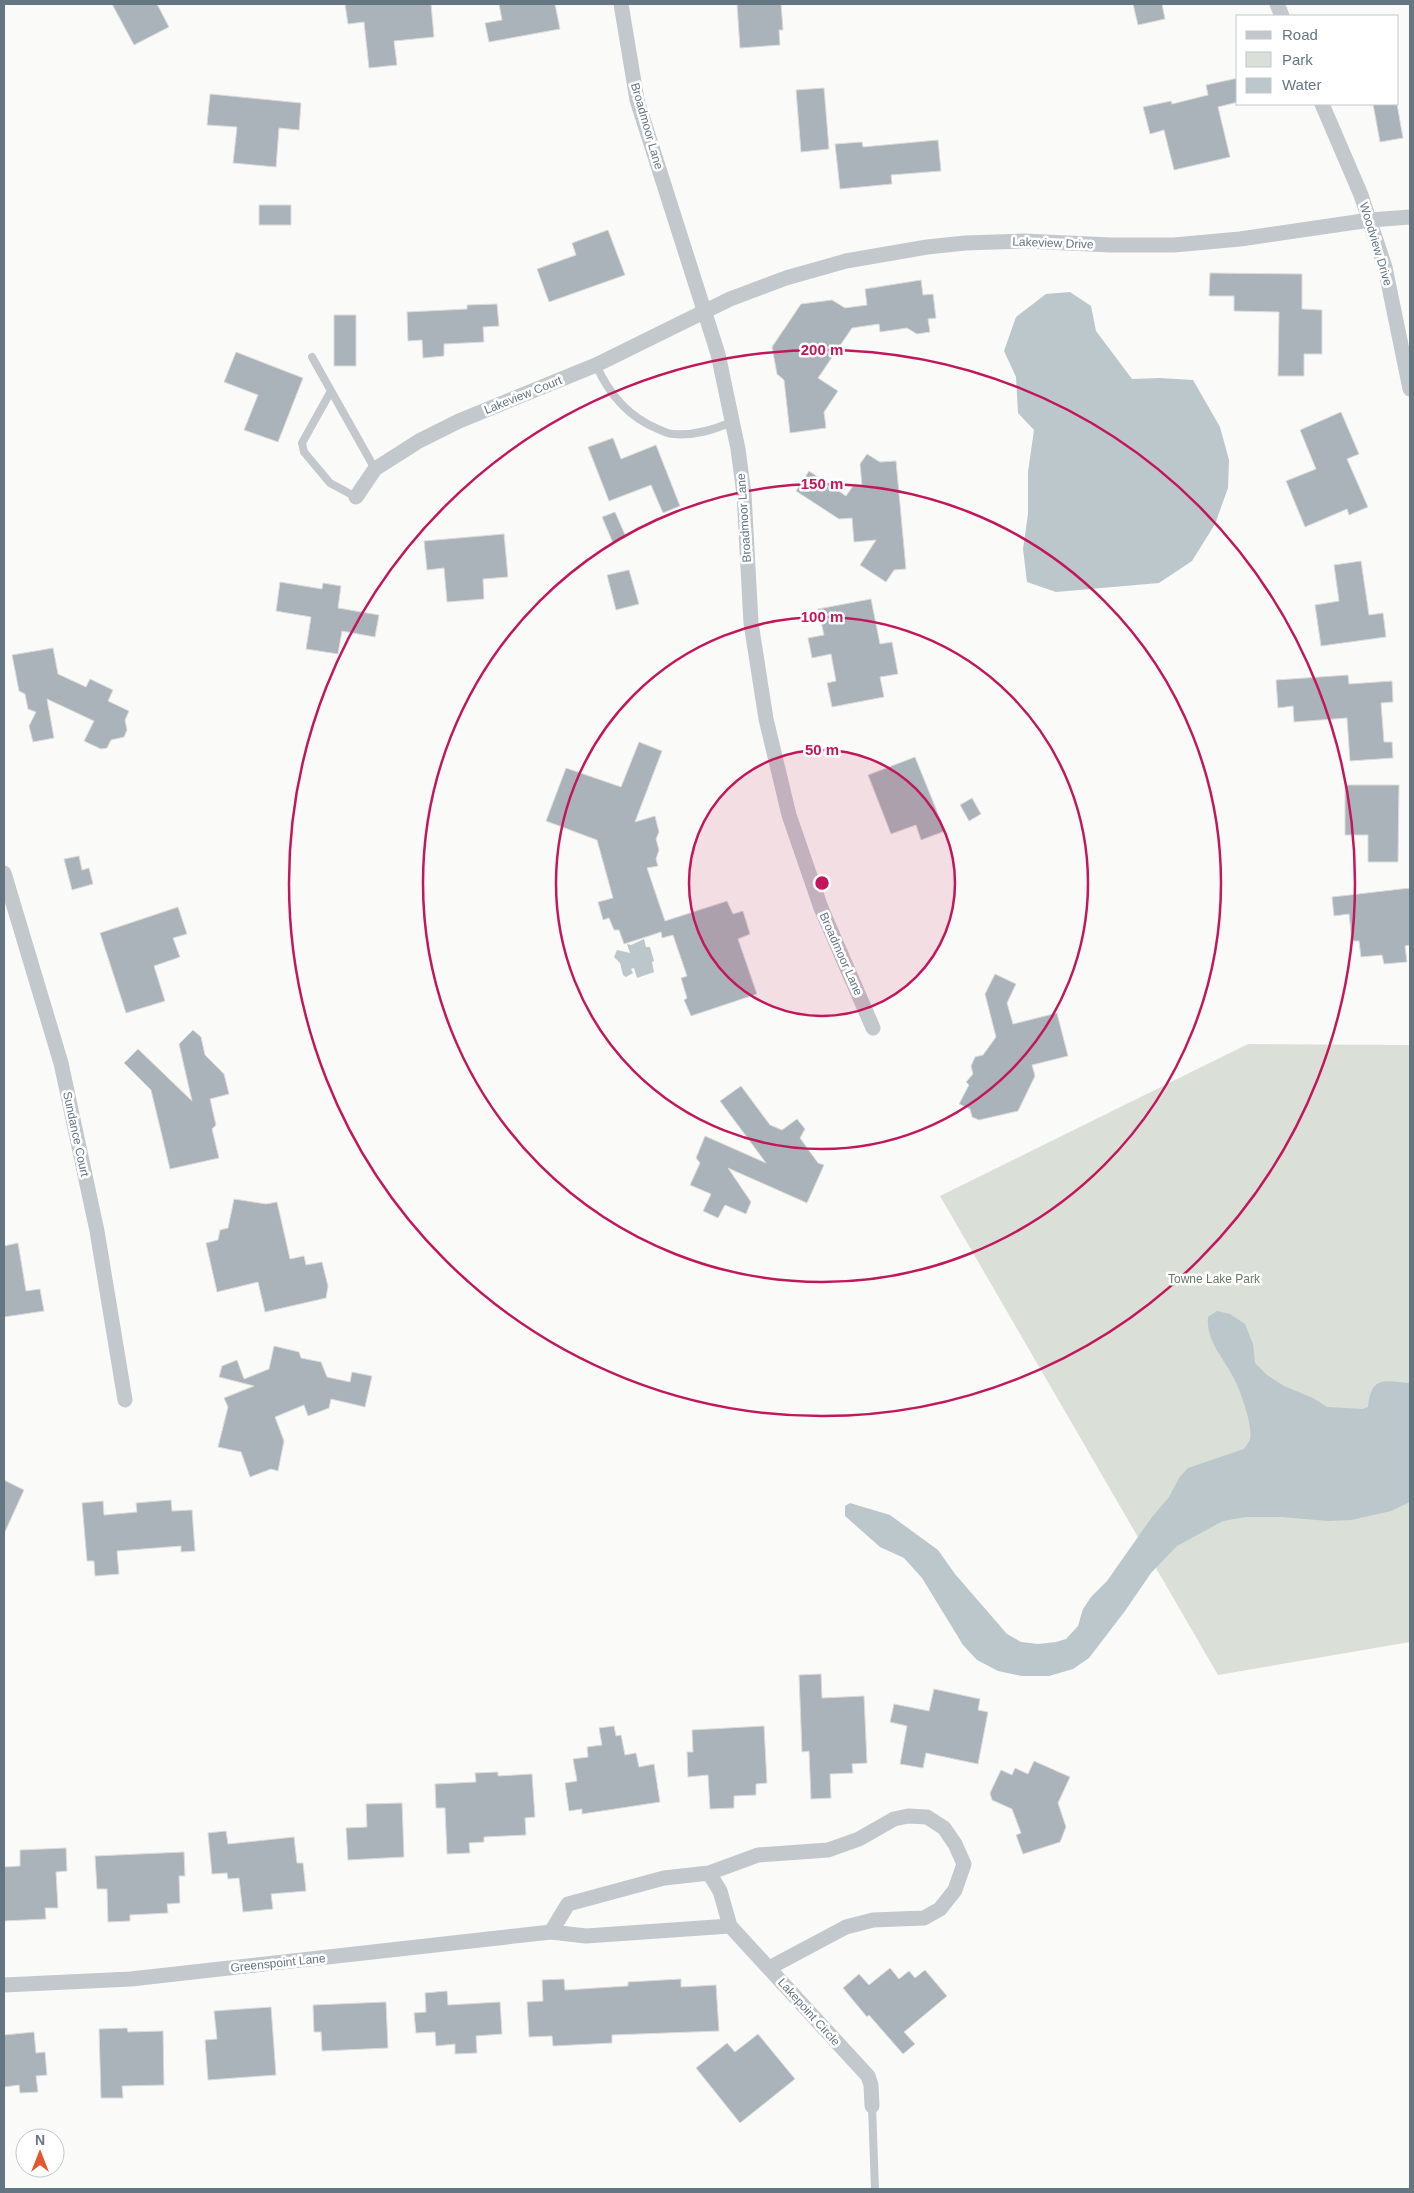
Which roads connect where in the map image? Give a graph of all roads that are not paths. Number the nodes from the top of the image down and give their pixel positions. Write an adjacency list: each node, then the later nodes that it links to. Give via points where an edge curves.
1 (621, 4): 5 (street, Broadmoor Lane, via 637,100)
2 (1322, 105): 4 (street, Woodview Drive)
3 (1410, 217): 4 (street, Lakeview Drive)
4 (1370, 220): 5 (street, Lakeview Drive, via 1240,239 1174,244 1024,241 927,247 846,261 803,273); 8 (street, Woodview Drive, via 1385,267)
5 (704, 310): 7 (street, Lakeview Court); 10 (street, Broadmoor Lane, via 718,354)
6 (312, 357): 9 (lane)
7 (596, 365): 10 (lane, via 614,398 646,424 671,434 691,434 712,431); 11 (street, Lakeview Court, via 459,420)
8 (1410, 389)
9 (331, 391): 11 (lane); 12 (lane, via 302,443 304,452 330,483)
10 (732, 422): 15 (street, Broadmoor Lane, via 744,494 752,622 766,719 790,815 821,908)
11 (375, 469): 12 (street, Lakeview Court)
12 (356, 497)
13 (4, 873): 14 (street, Sundance Court)
14 (6, 889): 16 (street, Sundance Court, via 61,1063 97,1232)
15 (873, 1028)
16 (125, 1400)
17 (709, 1873): 18 (street, via 720,1891); 19 (street, via 664,1878 568,1904); 20 (street, via 758,1856 828,1850 859,1839 894,1819 908,1816 927,1817 944,1828 956,1844 964,1864 956,1890 940,1909 924,1918 873,1920 846,1927)
18 (730, 1926): 19 (street, Greenspoint Lane, via 586,1936); 20 (street, Lakepoint Circle)
19 (552, 1932): 21 (street, Greenspoint Lane, via 131,1980)
20 (769, 1968): 22 (street, Lakepoint Circle, via 868,2076)
21 (4, 1985)
22 (872, 2106): 23 (lane)
23 (875, 2189)

